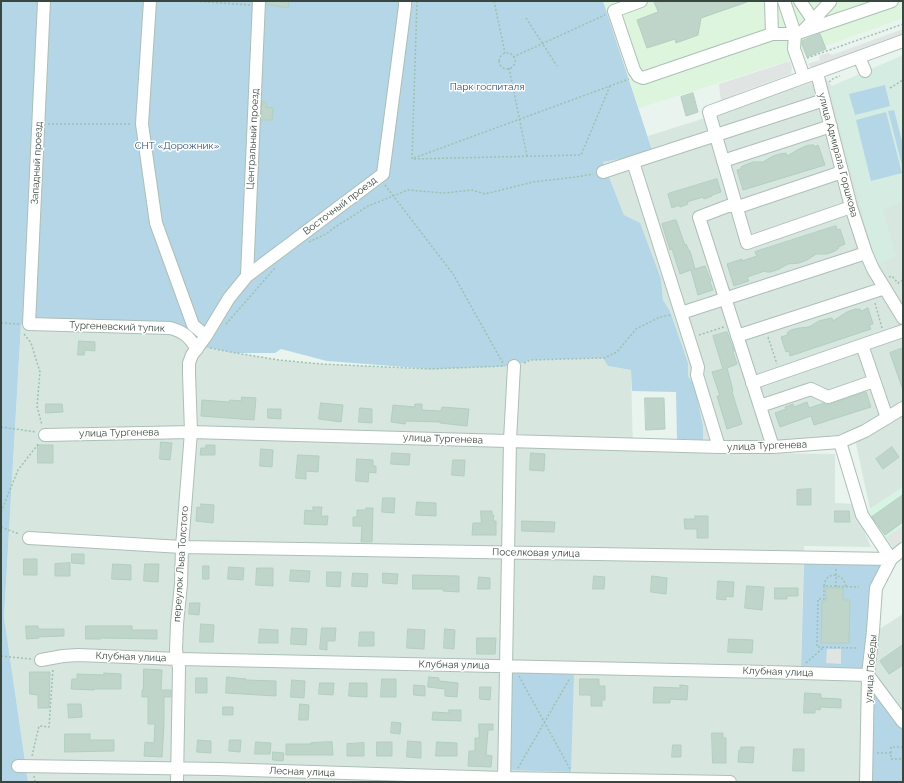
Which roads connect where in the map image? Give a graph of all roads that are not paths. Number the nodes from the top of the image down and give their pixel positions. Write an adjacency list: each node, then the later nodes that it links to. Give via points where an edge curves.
1 (44, 1): 34 (street, Западный проезд)
2 (150, 1): 36 (street, via 142,124 156,223 193,325)
3 (405, 1): 29 (street, Восточный проезд, via 383,174)
4 (641, 1): 13 (street, via 614,11 634,70 643,78)
5 (771, 1): 13 (street)
6 (784, 1): 12 (street)
7 (800, 1): 11 (street)
8 (892, 1): 11 (street)
9 (830, 2): 11 (street)
10 (259, 4): 29 (street, Центральный проезд)
11 (815, 23): 12 (street)
12 (799, 32): 13 (street); 18 (street, via 794,49)
13 (772, 34)
14 (903, 41): 15 (street)
15 (859, 57): 16 (street); 17 (street)
16 (865, 72)
17 (817, 73): 18 (street); 19 (street, улица Адмирала Горшкова)
18 (804, 77): 21 (street, via 709,112)
19 (824, 100): 20 (street, улица Адмирала Горшкова); 21 (street)
20 (831, 126): 22 (street); 25 (street, улица Адмирала Горшкова)
21 (715, 135): 22 (street); 23 (street)
22 (723, 161): 26 (street)
23 (633, 162): 24 (street); 32 (street)
24 (603, 172)
25 (842, 172): 26 (street); 27 (street, улица Адмирала Горшкова)
26 (736, 206): 27 (street, via 748,243); 31 (street, via 728,206 699,216)
27 (851, 206): 28 (street, улица Адмирала Горшкова)
28 (866, 253): 30 (street, улица Адмирала Горшкова, via 873,269); 31 (street)
29 (247, 276): 36 (street, Восточный проезд, via 229,298)
30 (885, 283): 33 (street, улица Адмирала Горшкова); 37 (street, via 871,292)
31 (725, 299): 32 (street); 37 (street)
32 (681, 313): 50 (street)
33 (903, 318)
34 (26, 327): 39 (street, Тургеневский тупик, via 170,328 183,332)
35 (903, 331): 38 (street)
36 (206, 336): 39 (street, Восточный проезд)
37 (737, 336): 42 (street)
38 (862, 346): 41 (street); 42 (street)
39 (198, 348): 46 (street, переулок Льва Толстого, via 189,363)
40 (509, 366): 48 (street)
41 (874, 382): 43 (street, via 828,397 811,389); 45 (street)
42 (752, 383): 43 (street)
43 (760, 406): 51 (street)
44 (903, 408): 45 (street, улица Тургенева)
45 (887, 418): 49 (street, улица Тургенева)
46 (190, 432): 47 (street, улица Тургенева); 48 (street, улица Тургенева); 53 (street, переулок Льва Толстого)
47 (45, 435)
48 (510, 440): 50 (street, улица Тургенева); 55 (street)
49 (840, 442): 51 (street, улица Тургенева); 56 (street, via 862,515)
50 (719, 447): 51 (street, улица Тургенева)
51 (773, 448)
52 (28, 538): 53 (street, Поселковая улица)
53 (182, 547): 55 (street, Поселковая улица); 57 (street, переулок Льва Толстого, via 176,650)
54 (903, 549): 56 (street)
55 (508, 553): 56 (street, Поселковая улица); 59 (street)
56 (891, 559): 60 (street, улица Победы, via 876,588)
57 (178, 658): 58 (street, Клубная улица, via 78,655); 59 (street, Клубная улица); 63 (street, переулок Льва Толстого)
58 (41, 660)
59 (510, 666): 60 (street, Клубная улица); 64 (street)
60 (868, 675): 61 (street); 67 (street, улица Победы)
61 (903, 722)
62 (18, 766): 63 (street, Лесная улица)
63 (178, 768): 64 (street, Лесная улица); 65 (street, переулок Льва Толстого)
64 (504, 780): 66 (street, Лесная улица)
65 (178, 782)
66 (730, 782)
67 (866, 782)

